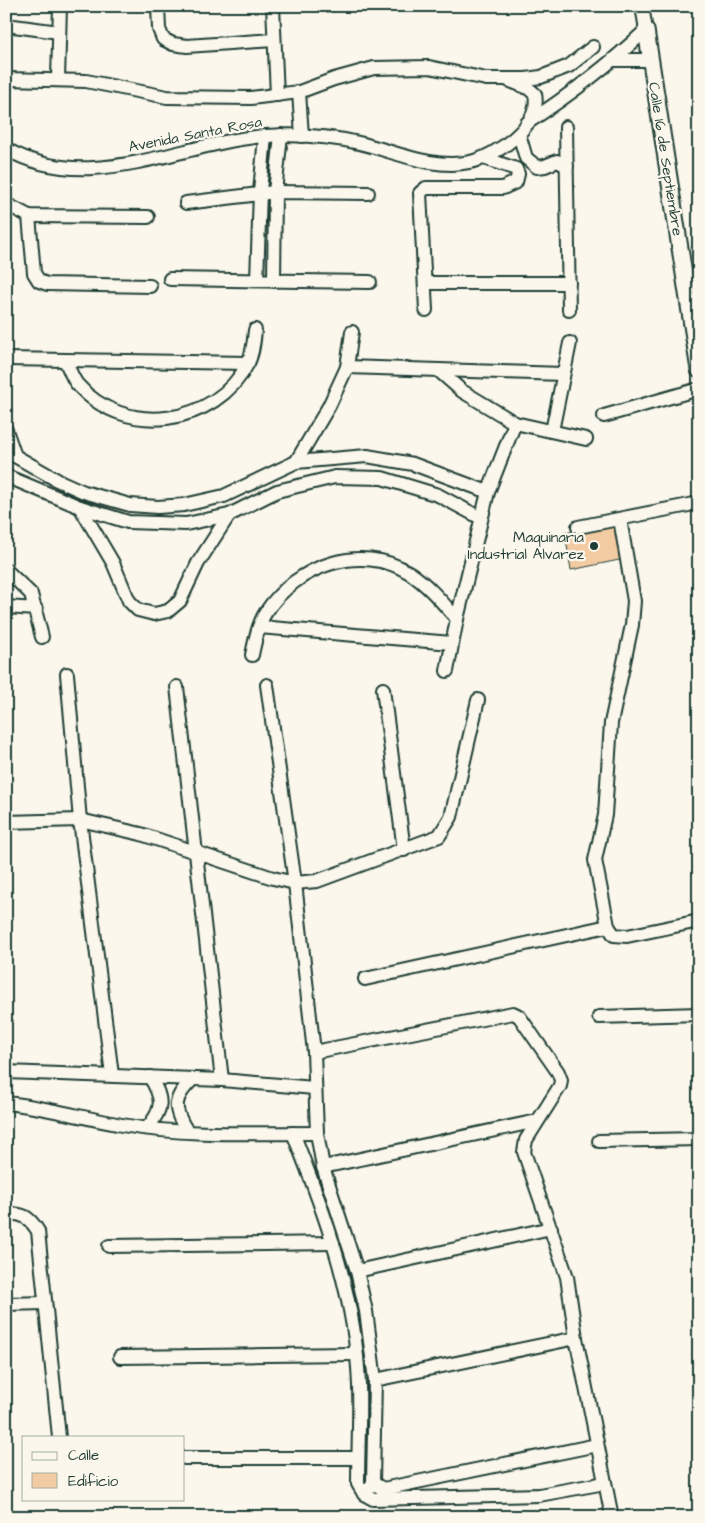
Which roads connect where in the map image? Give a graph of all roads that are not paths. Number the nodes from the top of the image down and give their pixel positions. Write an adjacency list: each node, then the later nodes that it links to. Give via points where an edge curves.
1 (60, 6): 7 (street)
2 (158, 6): 8 (street, via 159,29 163,39 173,44 187,46)
3 (273, 6): 8 (street)
4 (642, 6): 6 (street, Calle 16 de Septiembre)
5 (6, 25): 7 (street)
6 (646, 30): 10 (street, Avenida Santa Rosa); 11 (street, Calle 16 de Septiembre)
7 (59, 32): 13 (street)
8 (274, 40): 16 (street)
9 (594, 47): 14 (street, Avenida Santa Rosa, via 569,66 555,72)
10 (615, 60): 11 (street); 17 (street, Avenida Santa Rosa)
11 (651, 60): 52 (street, Calle 16 de Septiembre)
12 (6, 79): 13 (street, Avenida Santa Rosa)
13 (58, 79): 16 (street, Avenida Santa Rosa, via 86,81 168,97 220,99)
14 (508, 80): 15 (street, Avenida Santa Rosa, via 486,79 429,67 374,68); 17 (street, Avenida Santa Rosa, via 535,94 535,105)
15 (299, 92): 16 (street, Avenida Santa Rosa); 22 (street)
16 (277, 95)
17 (527, 122): 19 (street, Avenida Santa Rosa)
18 (566, 128): 27 (street)
19 (519, 134): 24 (street); 25 (street, Avenida Santa Rosa)
20 (265, 136): 21 (street, Avenida Santa Rosa); 23 (street, Avenida Santa Rosa, via 117,166 77,170 40,163); 28 (street)
21 (281, 136): 22 (street, Avenida Santa Rosa); 29 (street)
22 (302, 136): 25 (street, Avenida Santa Rosa, via 359,143 384,152 445,163)
23 (6, 149)
24 (524, 155): 26 (street); 27 (street, via 537,166 557,161)
25 (484, 158): 26 (street)
26 (510, 166): 39 (street, via 518,174 516,182 510,186 422,190)
27 (566, 166): 40 (street)
28 (260, 192): 29 (street); 31 (street); 36 (street)
29 (275, 192): 30 (street); 37 (street)
30 (368, 193)
31 (186, 202)
32 (6, 204): 33 (street)
33 (29, 216): 34 (street); 41 (street, via 34,273 39,281 47,284)
34 (148, 218)
35 (170, 278): 36 (street)
36 (257, 280): 37 (street)
37 (274, 280): 38 (street)
38 (370, 282)
39 (425, 283): 40 (street); 42 (street)
40 (569, 284): 43 (street)
41 (150, 286)
42 (426, 310)
43 (569, 310)
44 (255, 330): 49 (street)
45 (352, 332): 50 (street)
46 (570, 343): 53 (street)
47 (6, 359): 48 (street)
48 (65, 360): 49 (street); 49 (street, via 76,382 100,403 130,416 155,420 194,413 212,403 226,393)
49 (248, 362)
50 (347, 367): 51 (street); 61 (street, via 329,406)
51 (438, 370): 53 (street); 56 (street, via 462,391)
52 (699, 370)
53 (563, 374): 58 (street)
54 (699, 389): 55 (street)
55 (604, 416)
56 (515, 422): 58 (street); 65 (street)
57 (6, 430): 60 (street)
58 (552, 431): 59 (street)
59 (586, 439)
60 (11, 455): 63 (street)
61 (296, 462): 64 (street); 65 (street, via 367,456 413,464)
62 (6, 476): 66 (street)
63 (57, 480): 64 (street, via 130,506 158,507 224,496); 66 (street)
64 (254, 481): 67 (street)
65 (488, 492): 71 (street)
66 (51, 495): 69 (street)
67 (263, 498): 70 (street); 71 (street, via 277,491 335,477 382,478 438,495)
68 (699, 503): 72 (street)
69 (80, 507): 70 (street, via 128,522 155,524 186,524); 70 (street, via 113,564 129,601 138,610 154,614 168,611 180,601 198,563)
70 (229, 515)
71 (481, 518): 77 (street)
72 (620, 519): 73 (street); 94 (street, via 634,601 611,723 605,815 595,860)
73 (578, 527)
74 (6, 570): 76 (street, via 30,594)
75 (6, 607): 76 (street)
76 (36, 609): 79 (street)
77 (457, 619): 78 (street, via 410,574 386,563 361,559 333,562 310,571 284,589 265,613); 80 (street)
78 (259, 627): 80 (street); 81 (street)
79 (42, 637)
80 (452, 642): 82 (street)
81 (252, 655)
82 (447, 671)
83 (67, 674): 88 (street)
84 (267, 685): 92 (street)
85 (176, 687): 91 (street)
86 (383, 689): 90 (street)
87 (478, 700): 90 (street, via 451,817 440,836)
88 (80, 820): 89 (street); 91 (street); 100 (street)
89 (6, 822)
90 (404, 850): 92 (street, via 317,881)
91 (197, 851): 92 (street); 103 (street)
92 (295, 883): 98 (street)
93 (699, 921): 94 (street, via 627,936 614,935)
94 (608, 926): 95 (street)
95 (365, 979)
96 (699, 1014): 97 (street)
97 (600, 1017)
98 (314, 1052): 104 (street); 106 (street, via 513,1012 519,1016 561,1080)
99 (6, 1072): 100 (street)
100 (112, 1075): 101 (street)
101 (150, 1077): 102 (street); 107 (street, via 158,1090 160,1104 157,1117)
102 (193, 1079): 103 (street); 108 (street, via 181,1091 176,1103 177,1116)
103 (222, 1080): 104 (street)
104 (314, 1088): 110 (street)
105 (6, 1103): 107 (street)
106 (537, 1121): 113 (street); 115 (street, via 526,1140 524,1152)
107 (147, 1128): 108 (street)
108 (187, 1131): 109 (street)
109 (293, 1133): 110 (street); 116 (street)
110 (317, 1133): 113 (street)
111 (699, 1139): 112 (street)
112 (599, 1141)
113 (323, 1167): 118 (street)
114 (6, 1214): 119 (street, via 31,1218 38,1231)
115 (551, 1228): 118 (street); 123 (street, via 568,1277)
116 (333, 1244): 117 (street); 122 (street)
117 (109, 1246)
118 (357, 1271): 121 (street)
119 (45, 1303): 120 (street); 127 (street)
120 (6, 1304)
121 (366, 1310): 122 (street); 126 (street)
122 (350, 1313): 124 (street)
123 (576, 1338): 126 (street); 128 (street)
124 (356, 1354): 125 (street); 130 (street)
125 (120, 1357)
126 (374, 1380): 132 (street)
127 (59, 1436)
128 (597, 1444): 131 (street); 132 (street, via 383,1489)
129 (185, 1458): 130 (street)
130 (358, 1458): 133 (street, via 358,1484)
131 (605, 1482): 133 (street, via 539,1495 373,1499); 134 (street)
132 (373, 1483): 133 (street)
133 (364, 1494)
134 (612, 1517)

